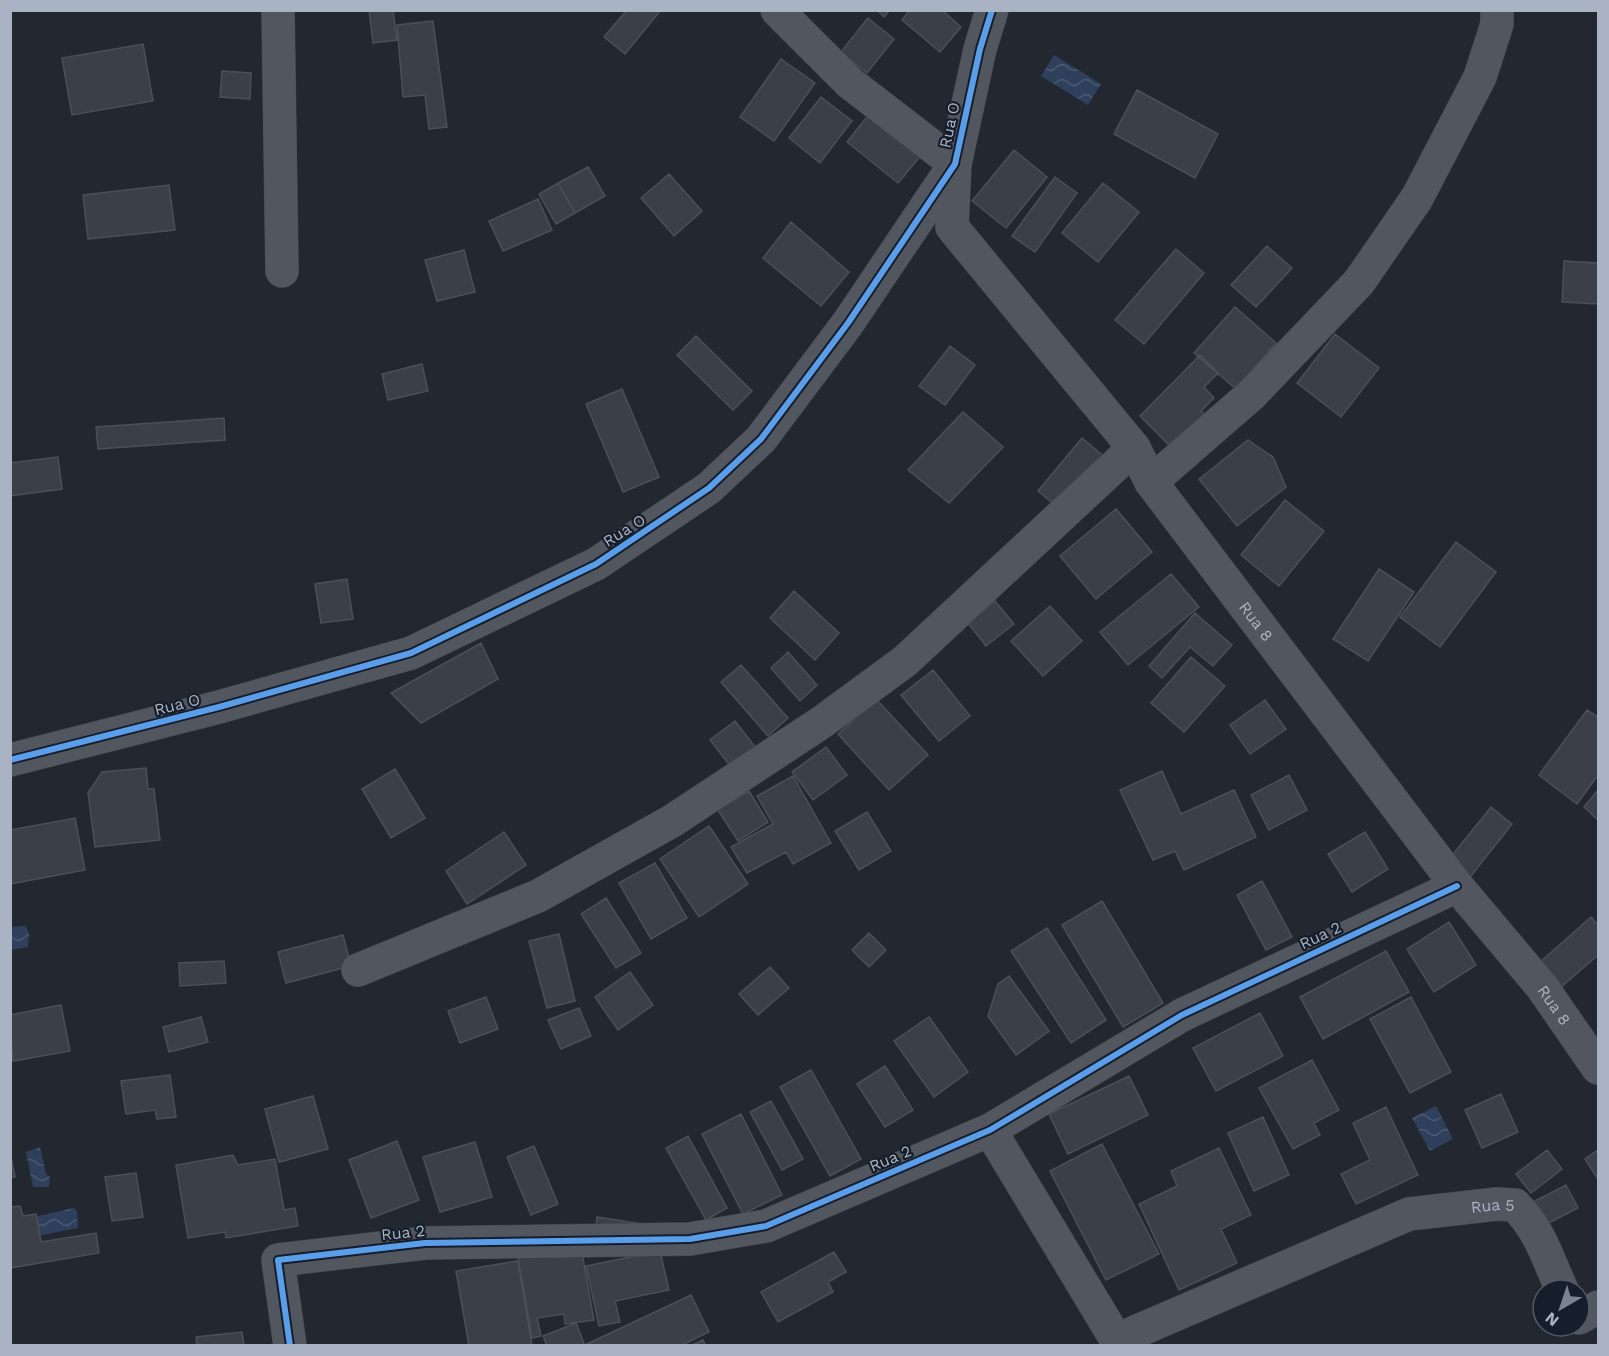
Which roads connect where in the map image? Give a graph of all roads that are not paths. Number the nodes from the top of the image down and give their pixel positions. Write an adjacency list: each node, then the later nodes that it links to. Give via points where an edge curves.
1 (278, 10): 6 (street)
2 (777, 10): 5 (street, via 850,83)
3 (992, 10): 5 (street, Rua O)
4 (1497, 10): 8 (street, via 1497,24 1480,77 1417,198 1359,282 1251,395)
5 (955, 164): 7 (street, Rua 8, via 952,227); 9 (street, Rua O, via 848,323 761,439 709,488 596,564 411,653)
6 (282, 271)
7 (1134, 448): 8 (street, Rua 8); 11 (street, via 905,662 822,722 672,822 538,896)
8 (1151, 482): 10 (street, Rua 8)
9 (10, 760)
10 (1457, 886): 12 (street, Rua 8, via 1542,987); 13 (street, Rua 2, via 1182,1015)
11 (358, 970)
12 (1599, 1068)
13 (990, 1130): 15 (street); 16 (street, Rua 2, via 766,1226 690,1239 425,1243 278,1260)
14 (1558, 1278): 15 (street, Rua 5, via 1544,1242 1515,1205 1408,1214)
15 (1120, 1342)
16 (290, 1346)

